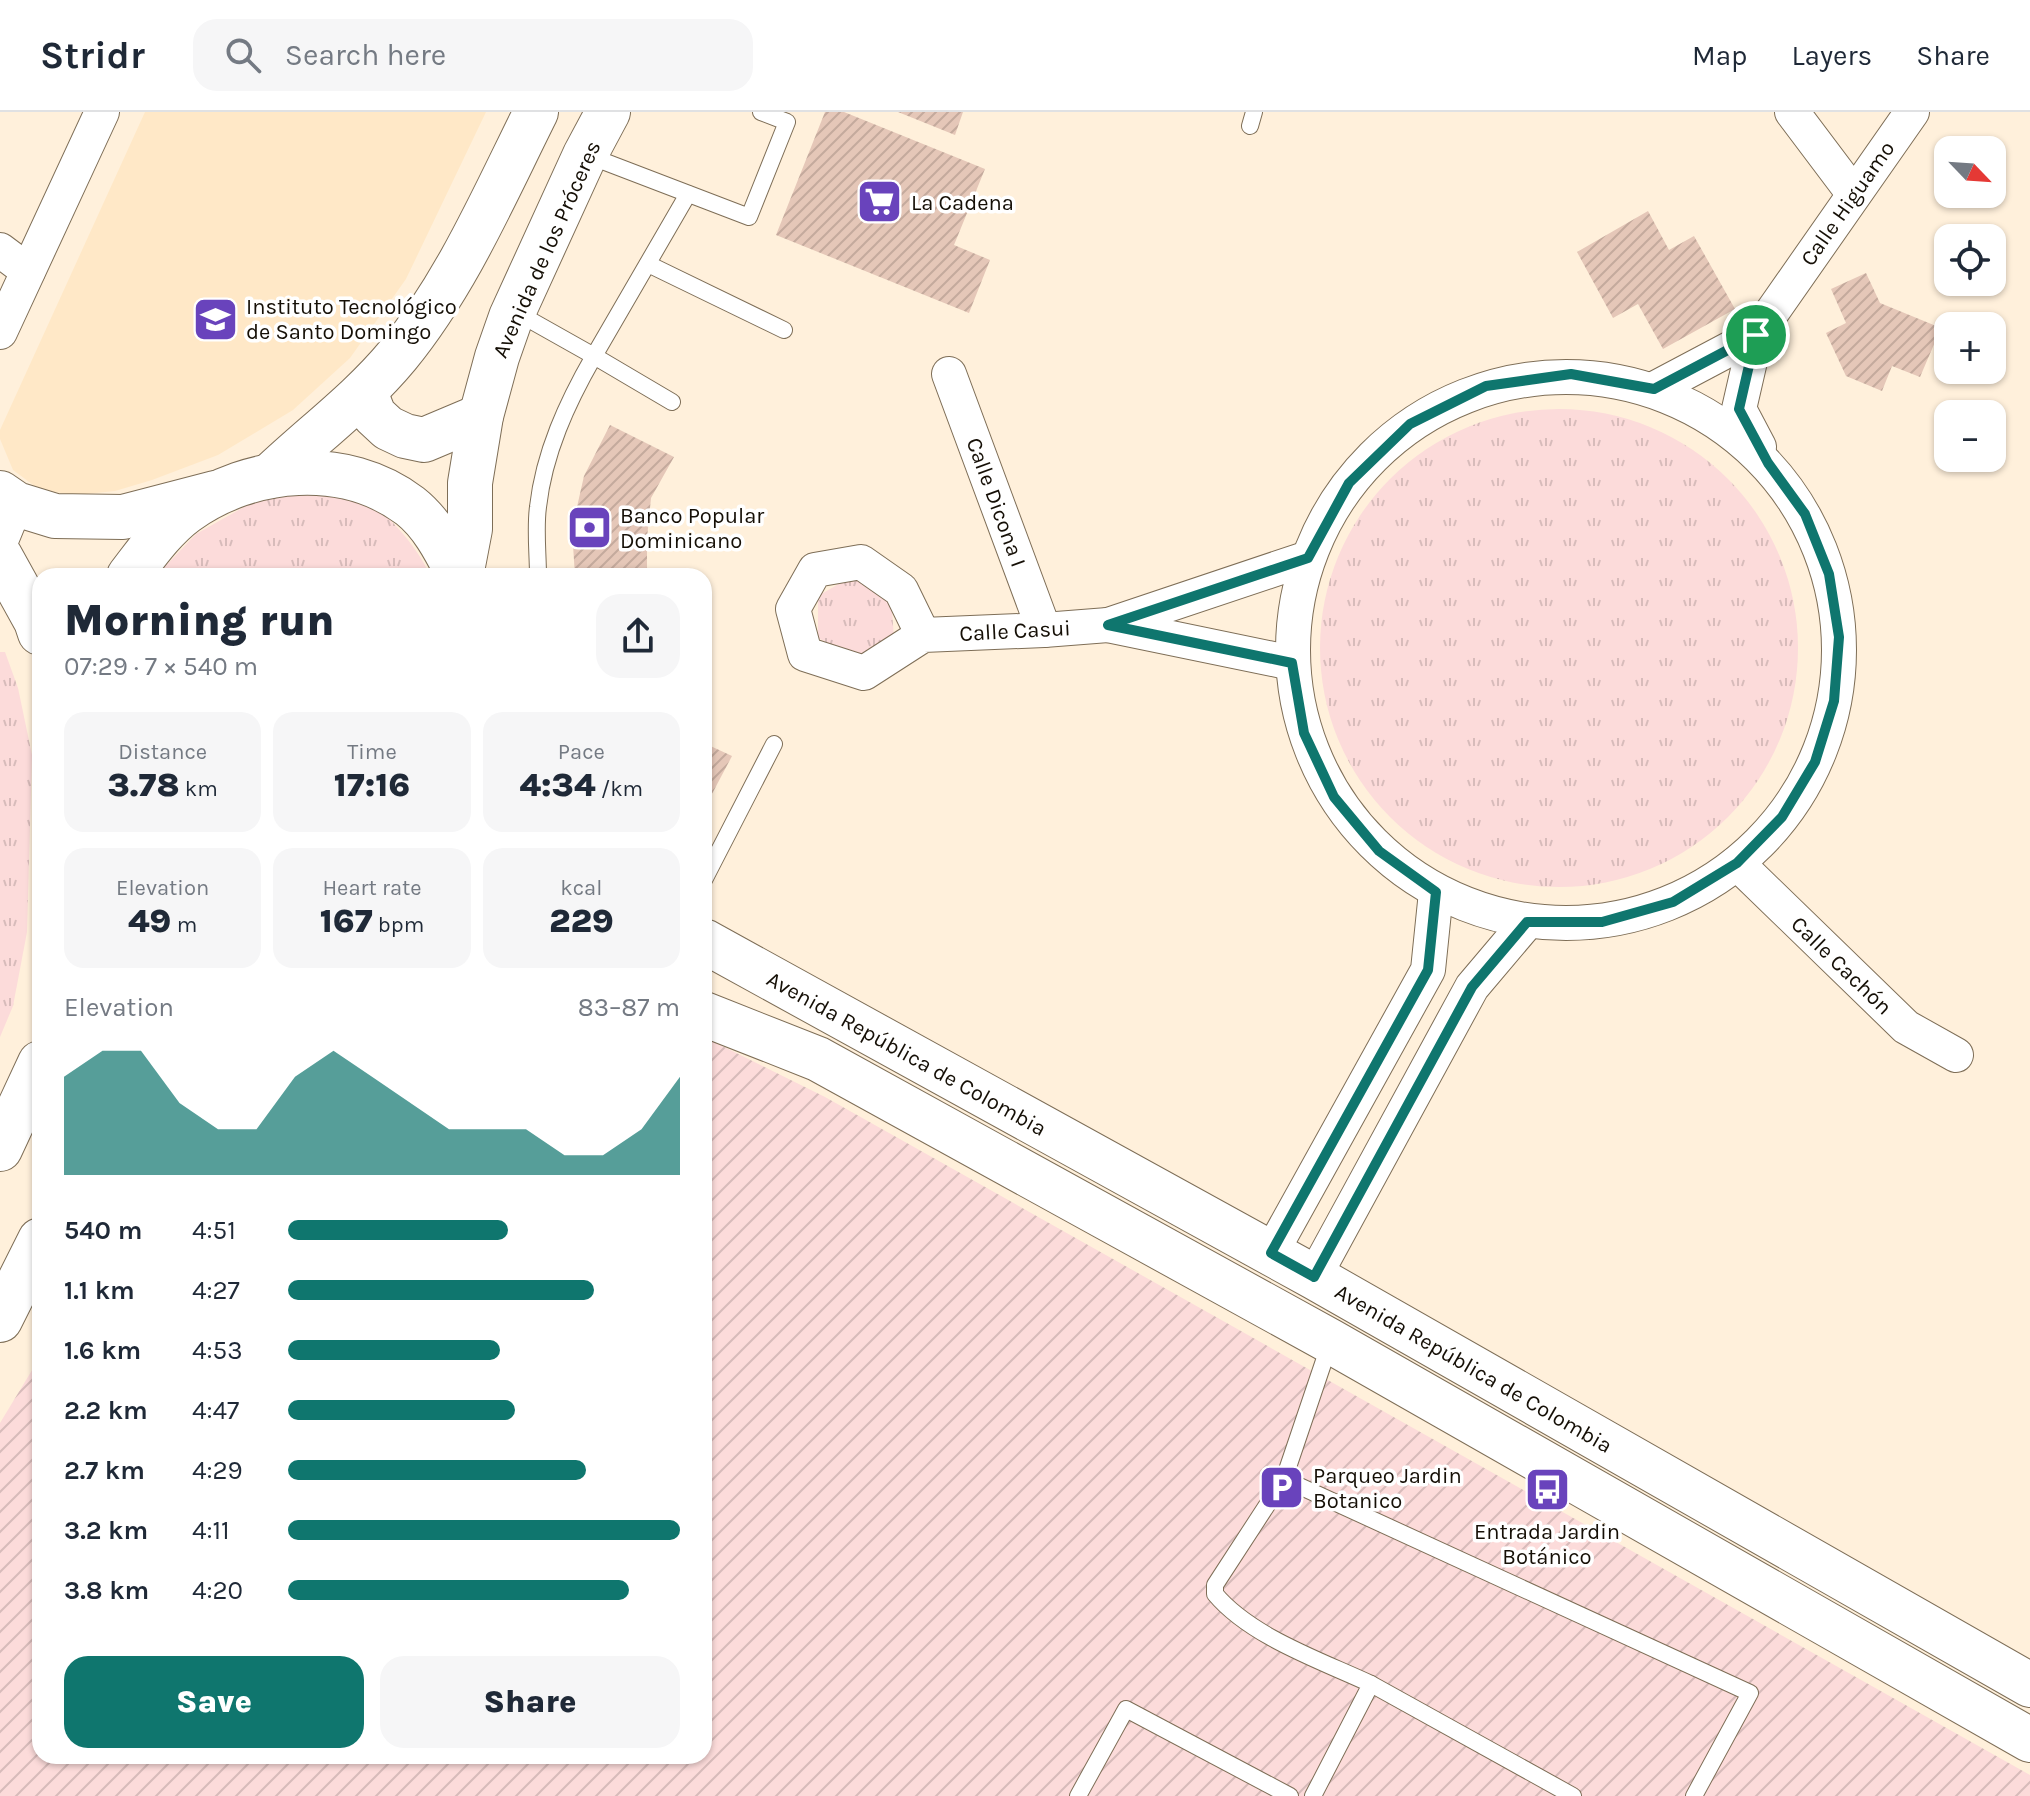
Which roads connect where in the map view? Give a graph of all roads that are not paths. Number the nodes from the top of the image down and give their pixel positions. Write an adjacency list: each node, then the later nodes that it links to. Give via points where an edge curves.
1 (102, 112): 12 (street)
2 (536, 112): 20 (main road, via 427,316)
3 (608, 112): 7 (main road, Avenida de los Próceres)
4 (761, 112): 9 (lane, via 787,122 749,217)
5 (1792, 112): 8 (street)
6 (1912, 112): 8 (street, Calle Higuamo)
7 (585, 155): 9 (lane); 13 (main road, Avenida de los Próceres)
8 (1853, 193): 16 (street, Calle Higuamo)
9 (688, 194): 11 (lane)
10 (0, 250): 12 (street)
11 (648, 264): 14 (lane); 17 (lane)
12 (28, 271): 15 (street)
13 (514, 311): 17 (lane); 22 (main road, Avenida de los Próceres)
14 (784, 330)
15 (0, 332)
16 (1756, 335): 19 (street, Calle Higuamo); 23 (street, Calle Higuamo, via 1739,409)
17 (594, 356): 21 (lane); 32 (lane, via 564,412 548,458 537,508)
18 (949, 374): 35 (street, Calle Dicona I)
19 (1654, 389): 23 (street, via 1715,418); 28 (street, via 1571,374 1486,386 1410,424 1349,483)
20 (365, 392): 22 (main road, via 374,415 388,428 424,440); 24 (main road)
21 (672, 402)
22 (481, 416): 31 (main road, Avenida de los Próceres)
23 (1768, 463): 39 (street, via 1805,514 1829,574 1839,637 1834,701 1815,762 1782,817)
24 (270, 476): 25 (main road); 30 (main road, via 315,471 381,488 412,508 439,538)
25 (229, 490): 26 (main road, via 123,517); 29 (main road, via 187,512)
26 (5, 513)
27 (0, 556): 33 (main road)
28 (1308, 558): 34 (street, Calle Casui); 37 (street, via 1295,609)
29 (135, 568)
30 (456, 568)
31 (462, 568)
32 (538, 568)
33 (32, 614)
34 (1108, 625): 35 (street, Calle Casui); 37 (street, Calle Casui)
35 (1044, 630): 36 (street, Calle Casui)
36 (923, 635)
37 (1292, 663): 41 (street, via 1304,733 1334,797 1379,851)
38 (774, 744): 40 (lane)
39 (1737, 863): 42 (street, via 1659,906 1602,922); 45 (street, Calle Cachón, via 1906,1027)
40 (712, 864)
41 (1436, 892): 42 (street, via 1480,911); 48 (street, via 1428,970)
42 (1527, 922): 50 (street, via 1472,987)
43 (712, 945): 48 (main road, Avenida República de Colombia)
44 (712, 1017): 52 (main road, via 818,1059)
45 (1956, 1055)
46 (32, 1080): 47 (main road)
47 (0, 1149)
48 (1271, 1253): 50 (main road, Avenida República de Colombia)
49 (32, 1256): 51 (main road)
50 (1314, 1277): 55 (main road, Avenida República de Colombia)
51 (0, 1320)
52 (1330, 1341): 53 (lane); 56 (main road)
53 (1284, 1479): 54 (lane, via 1215,1585 1215,1594 1284,1644); 61 (lane, via 1750,1693)
54 (1371, 1684): 59 (lane); 60 (lane)
55 (2030, 1685)
56 (2030, 1740)
57 (1078, 1796): 58 (lane, via 1126,1709)
58 (1290, 1796)
59 (1313, 1796)
60 (1573, 1796)
61 (1694, 1796)

